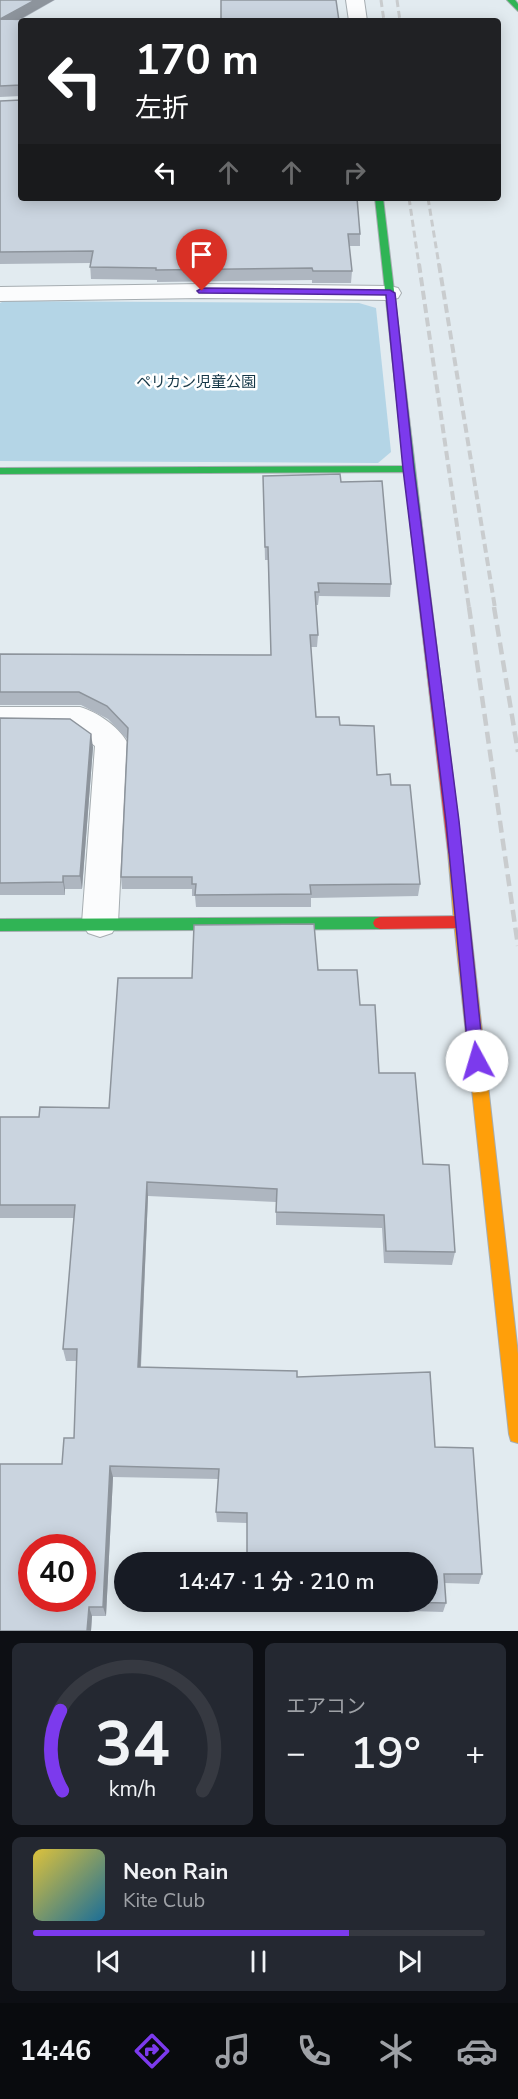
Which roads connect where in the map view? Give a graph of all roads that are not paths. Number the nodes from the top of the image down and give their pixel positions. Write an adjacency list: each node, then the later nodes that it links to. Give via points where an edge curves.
1 (355, 0): 4 (street)
2 (511, 0): 3 (street)
3 (518, 9)
4 (358, 18)
5 (380, 201): 6 (street)
6 (390, 293): 7 (street); 8 (street)
7 (0, 294)
8 (409, 469): 9 (street); 11 (street, via 453,821)
9 (0, 471)
10 (0, 718): 12 (street, via 80,718 111,742)
11 (461, 922): 12 (street); 14 (street)
12 (100, 923): 13 (street)
13 (0, 925)
14 (518, 1434)

